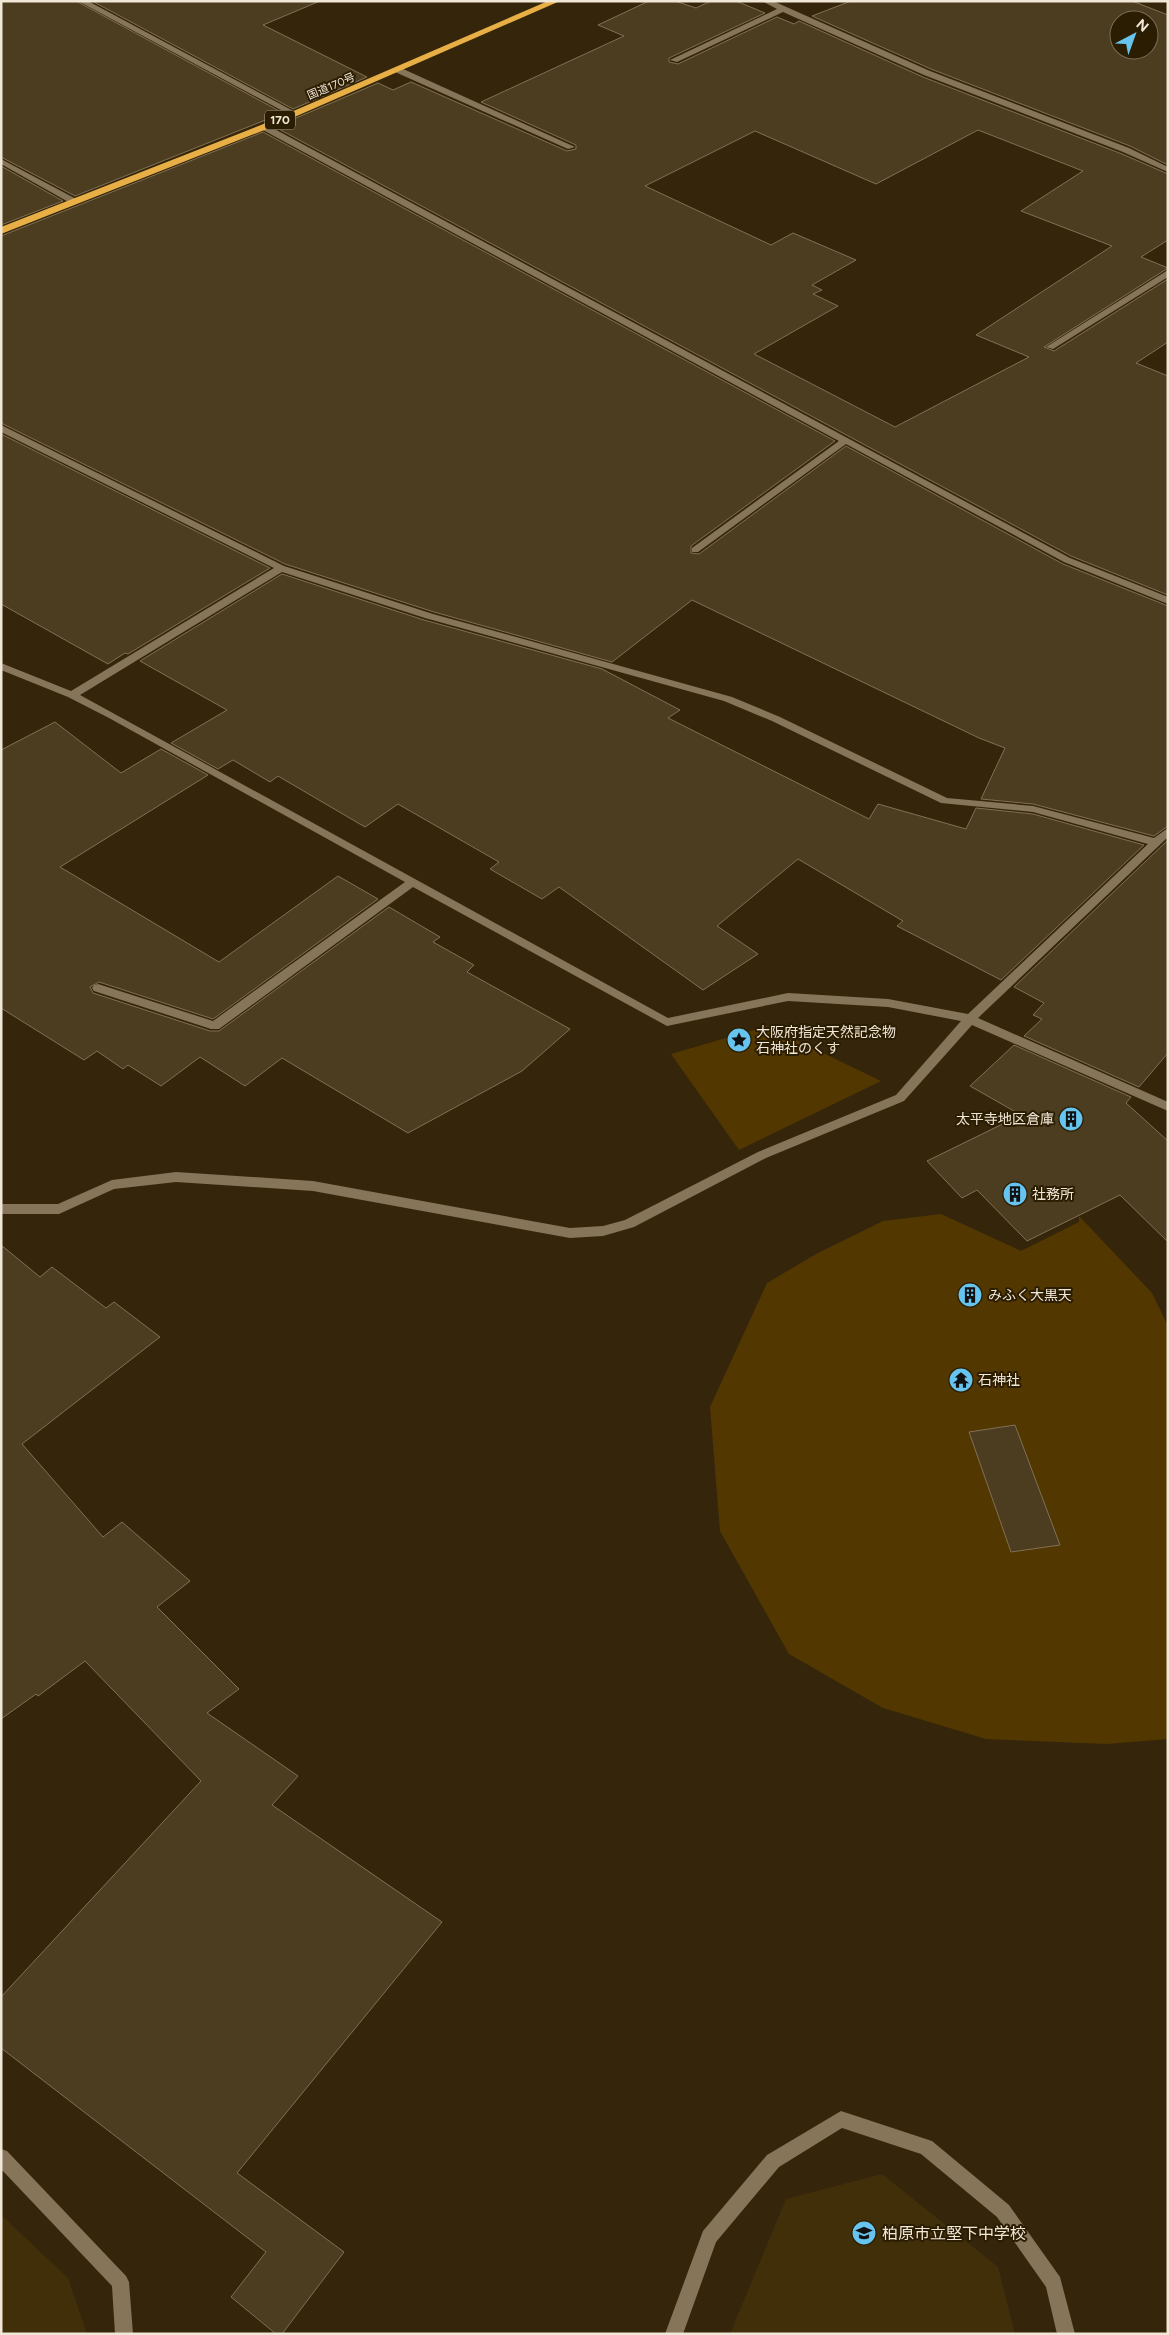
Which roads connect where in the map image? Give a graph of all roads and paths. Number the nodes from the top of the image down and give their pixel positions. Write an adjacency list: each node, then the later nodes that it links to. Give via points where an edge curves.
1 (82, 1): 7 (street)
2 (556, 1): 6 (highway, 国道170号 / 170)
3 (766, 1): 4 (street)
4 (783, 9): 5 (street); 11 (street, via 927,73 1126,150)
5 (674, 60)
6 (398, 70): 7 (highway, 国道170号 / 170); 9 (street)
7 (295, 114): 8 (highway, 国道170号 / 170)
8 (264, 127): 12 (highway, 国道170号 / 170); 17 (street)
9 (570, 147)
10 (1, 161): 12 (street)
11 (1168, 170)
12 (75, 202): 13 (highway, 国道170号 / 170)
13 (1, 231)
14 (1168, 272): 15 (street)
15 (1050, 347)
16 (1, 428): 19 (street)
17 (846, 440): 18 (street); 20 (street, via 1068,560)
18 (695, 550)
19 (281, 568): 22 (street); 24 (street, via 429,616 728,700 776,719 944,801 1033,809)
20 (1168, 601)
21 (1, 666): 22 (street)
22 (72, 696): 25 (street)
23 (1168, 831): 24 (street)
24 (1155, 842): 27 (street)
25 (412, 882): 26 (street, via 215,1026); 27 (street, via 667,1022 788,997 888,1003)
26 (98, 988)
27 (970, 1020): 28 (street); 29 (street, via 900,1098 762,1155 629,1224 603,1232 570,1233 314,1186 176,1177 112,1184 60,1208)
28 (1168, 1107)
29 (1, 1209)
30 (1, 2158): 31 (street, via 120,2282)
31 (124, 2334)
32 (674, 2334): 33 (street, via 709,2237 772,2161 841,2119 926,2147 1003,2211 1054,2283)
33 (1066, 2334)

